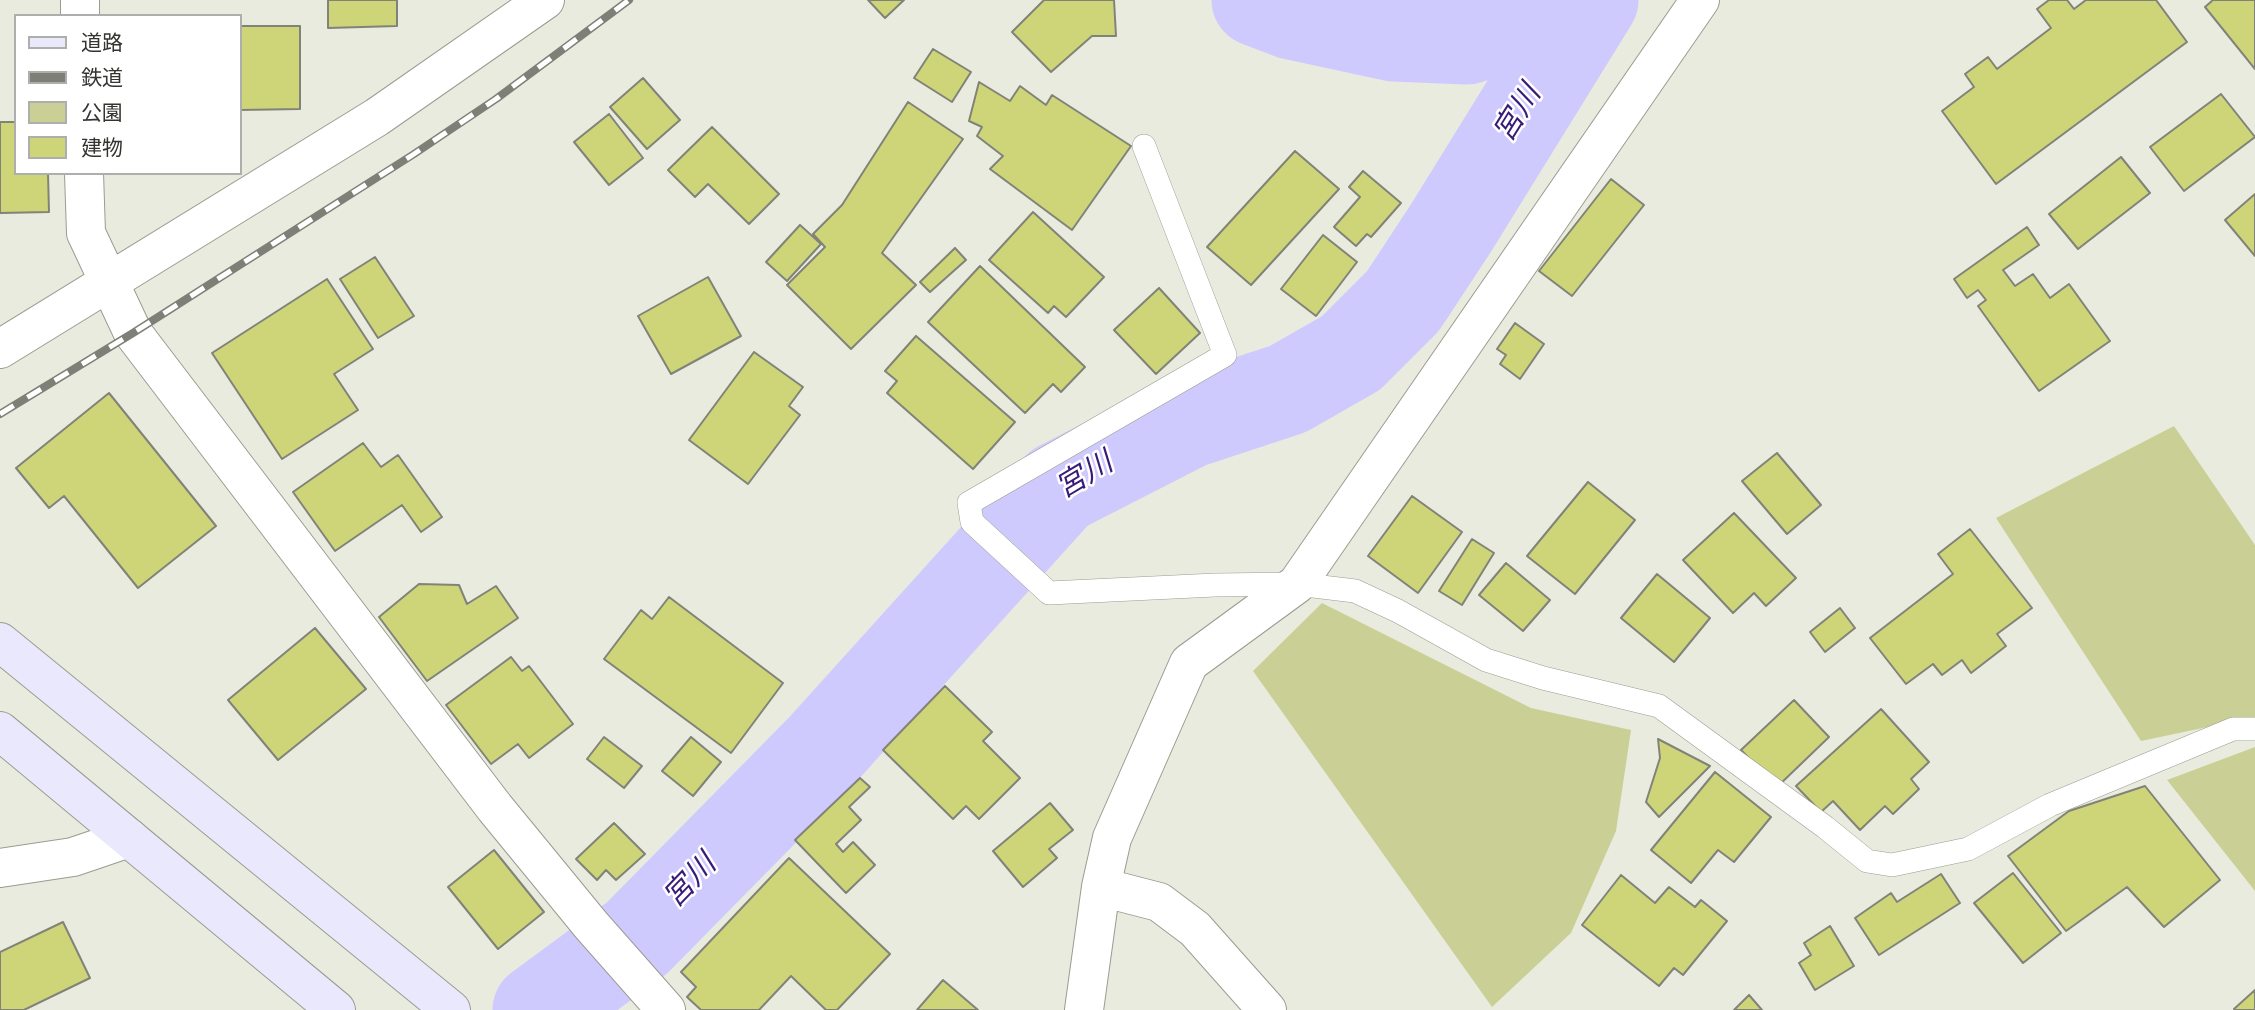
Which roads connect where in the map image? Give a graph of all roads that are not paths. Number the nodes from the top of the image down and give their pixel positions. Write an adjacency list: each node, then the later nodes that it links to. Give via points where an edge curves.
1 (545, 0): 5 (street, via 377,117)
2 (1700, 0): 7 (street)
3 (1144, 146): 7 (lane, via 1225,355 970,503 972,522 1049,593)
4 (84, 175): 5 (street, via 86,233)
5 (109, 283): 6 (street); 14 (street, via 133,333 486,797)
6 (0, 349)
7 (1297, 584): 9 (lane, via 1355,591 1486,660 1660,706 1867,861 1892,865 1968,849 2050,805 2233,729); 13 (street, via 1189,663 1112,838)
8 (0, 642): 15 (street)
9 (2255, 729)
10 (0, 731): 11 (street)
11 (129, 838): 12 (street, via 73,857); 16 (street)
12 (0, 868)
13 (1101, 887): 17 (street); 18 (street, via 1159,902 1186,922)
14 (656, 999)
15 (444, 1004)
16 (336, 1010)
17 (1084, 1010)
18 (1267, 1010)

